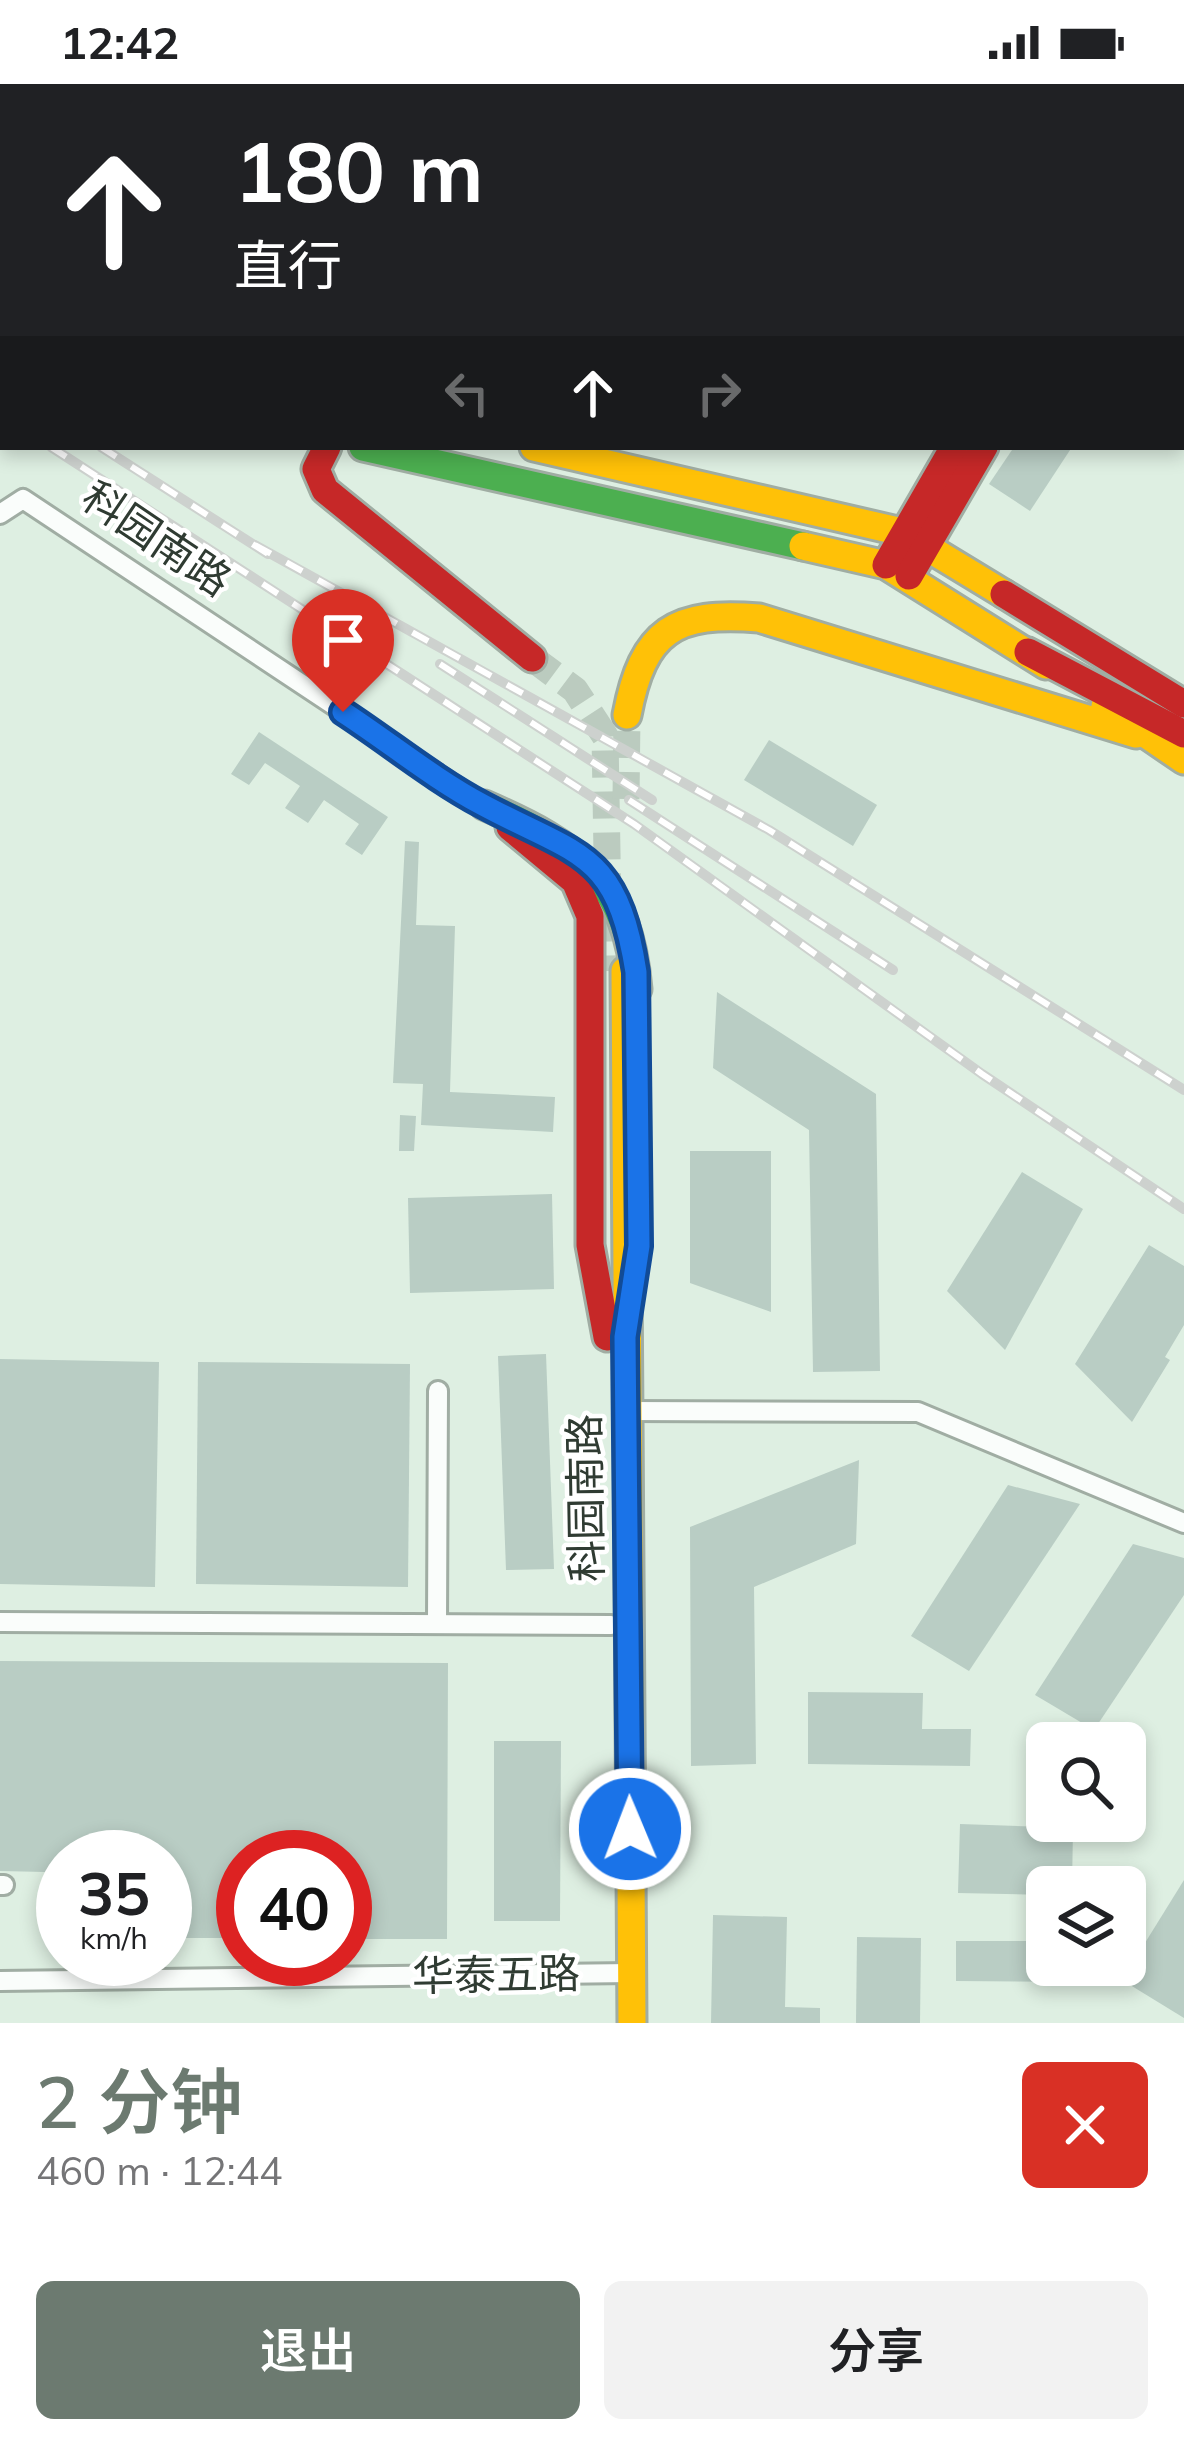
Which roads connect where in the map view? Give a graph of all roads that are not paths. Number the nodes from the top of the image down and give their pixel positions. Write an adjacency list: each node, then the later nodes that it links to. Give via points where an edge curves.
1 (326, 450): 9 (main road, via 314,468 325,490)
2 (376, 450): 8 (main road)
3 (546, 450): 7 (main road)
4 (953, 450): 7 (main road)
5 (982, 450): 7 (main road)
6 (0, 514): 15 (street, 科园南路, via 23,499)
7 (913, 539): 8 (main road); 10 (main road)
8 (897, 571): 12 (main road)
9 (532, 658)
10 (1184, 704)
11 (627, 716): 12 (main road, via 645,650 689,616 720,613)
12 (1149, 725): 13 (main road); 14 (main road)
13 (1184, 734)
14 (1184, 760)
15 (484, 806): 16 (main road, via 575,881); 16 (main road, via 532,824 591,862 621,908)
16 (616, 971): 17 (main road, 科园南路)
17 (616, 1337): 19 (main road, 科园南路); 23 (main road, 科园南路)
18 (438, 1391): 22 (street)
19 (626, 1411): 20 (street, via 918,1412); 24 (main road, 科园南路)
20 (1184, 1523)
21 (0, 1622): 22 (street)
22 (437, 1624): 23 (street)
23 (610, 1625): 24 (main road, 科园南路)
24 (623, 1973): 25 (street, 华泰五路); 26 (main road, 科园南路); 27 (main road, 科园南路)
25 (0, 1981)
26 (613, 2023)
27 (632, 2023)

